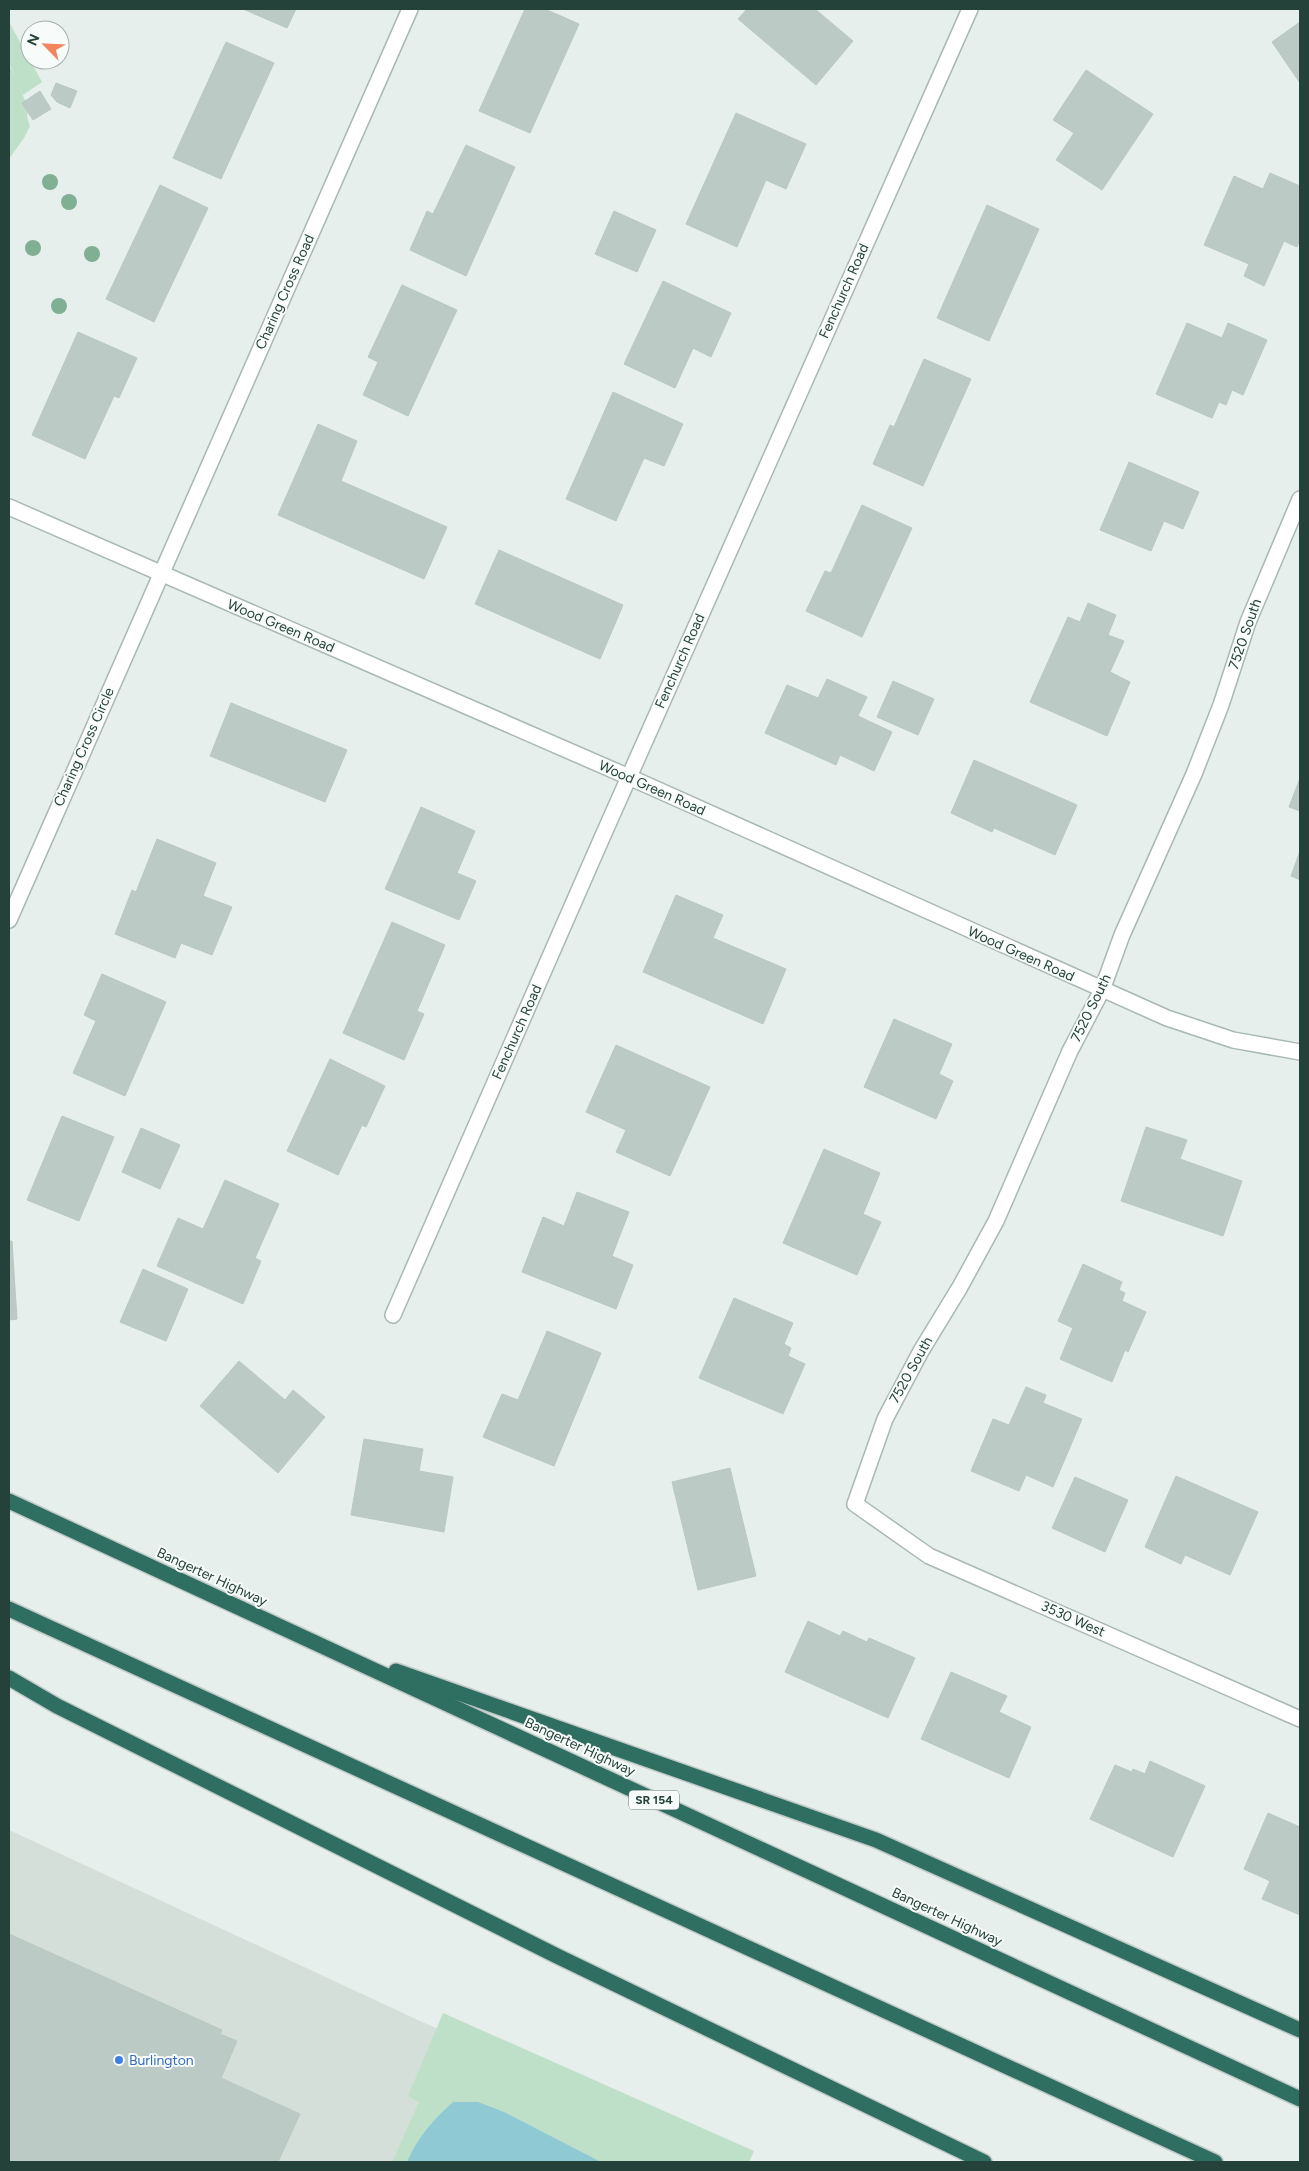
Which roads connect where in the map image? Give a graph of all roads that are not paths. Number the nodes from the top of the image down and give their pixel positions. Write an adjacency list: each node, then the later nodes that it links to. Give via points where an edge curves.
1 (410, 9): 5 (street, Charing Cross Road)
2 (970, 9): 6 (street, Fenchurch Road)
3 (1300, 499): 8 (street, 7520 South, via 1248,622 1194,774 1122,935)
4 (9, 507): 5 (street, Wood Green Road)
5 (159, 574): 6 (street, Wood Green Road); 7 (street, Charing Cross Circle)
6 (629, 777): 8 (street, Wood Green Road); 10 (street, Fenchurch Road)
7 (9, 920)
8 (1102, 990): 9 (street, Wood Green Road, via 1167,1018 1233,1040); 12 (street, 7520 South, via 1070,1051 996,1221 885,1419)
9 (1300, 1052)
10 (393, 1315)
11 (9, 1501): 14 (highway, Bangerter Highway / SR 154)
12 (855, 1504): 16 (street, 3530 West, via 928,1556)
13 (9, 1609): 20 (highway)
14 (310, 1640): 17 (highway, via 876,1840); 18 (highway, Bangerter Highway / SR 154)
15 (9, 1678): 19 (highway, via 57,1706 548,1952)
16 (1300, 1719)
17 (1300, 2030)
18 (1300, 2099)
19 (984, 2162)
20 (1215, 2162)

